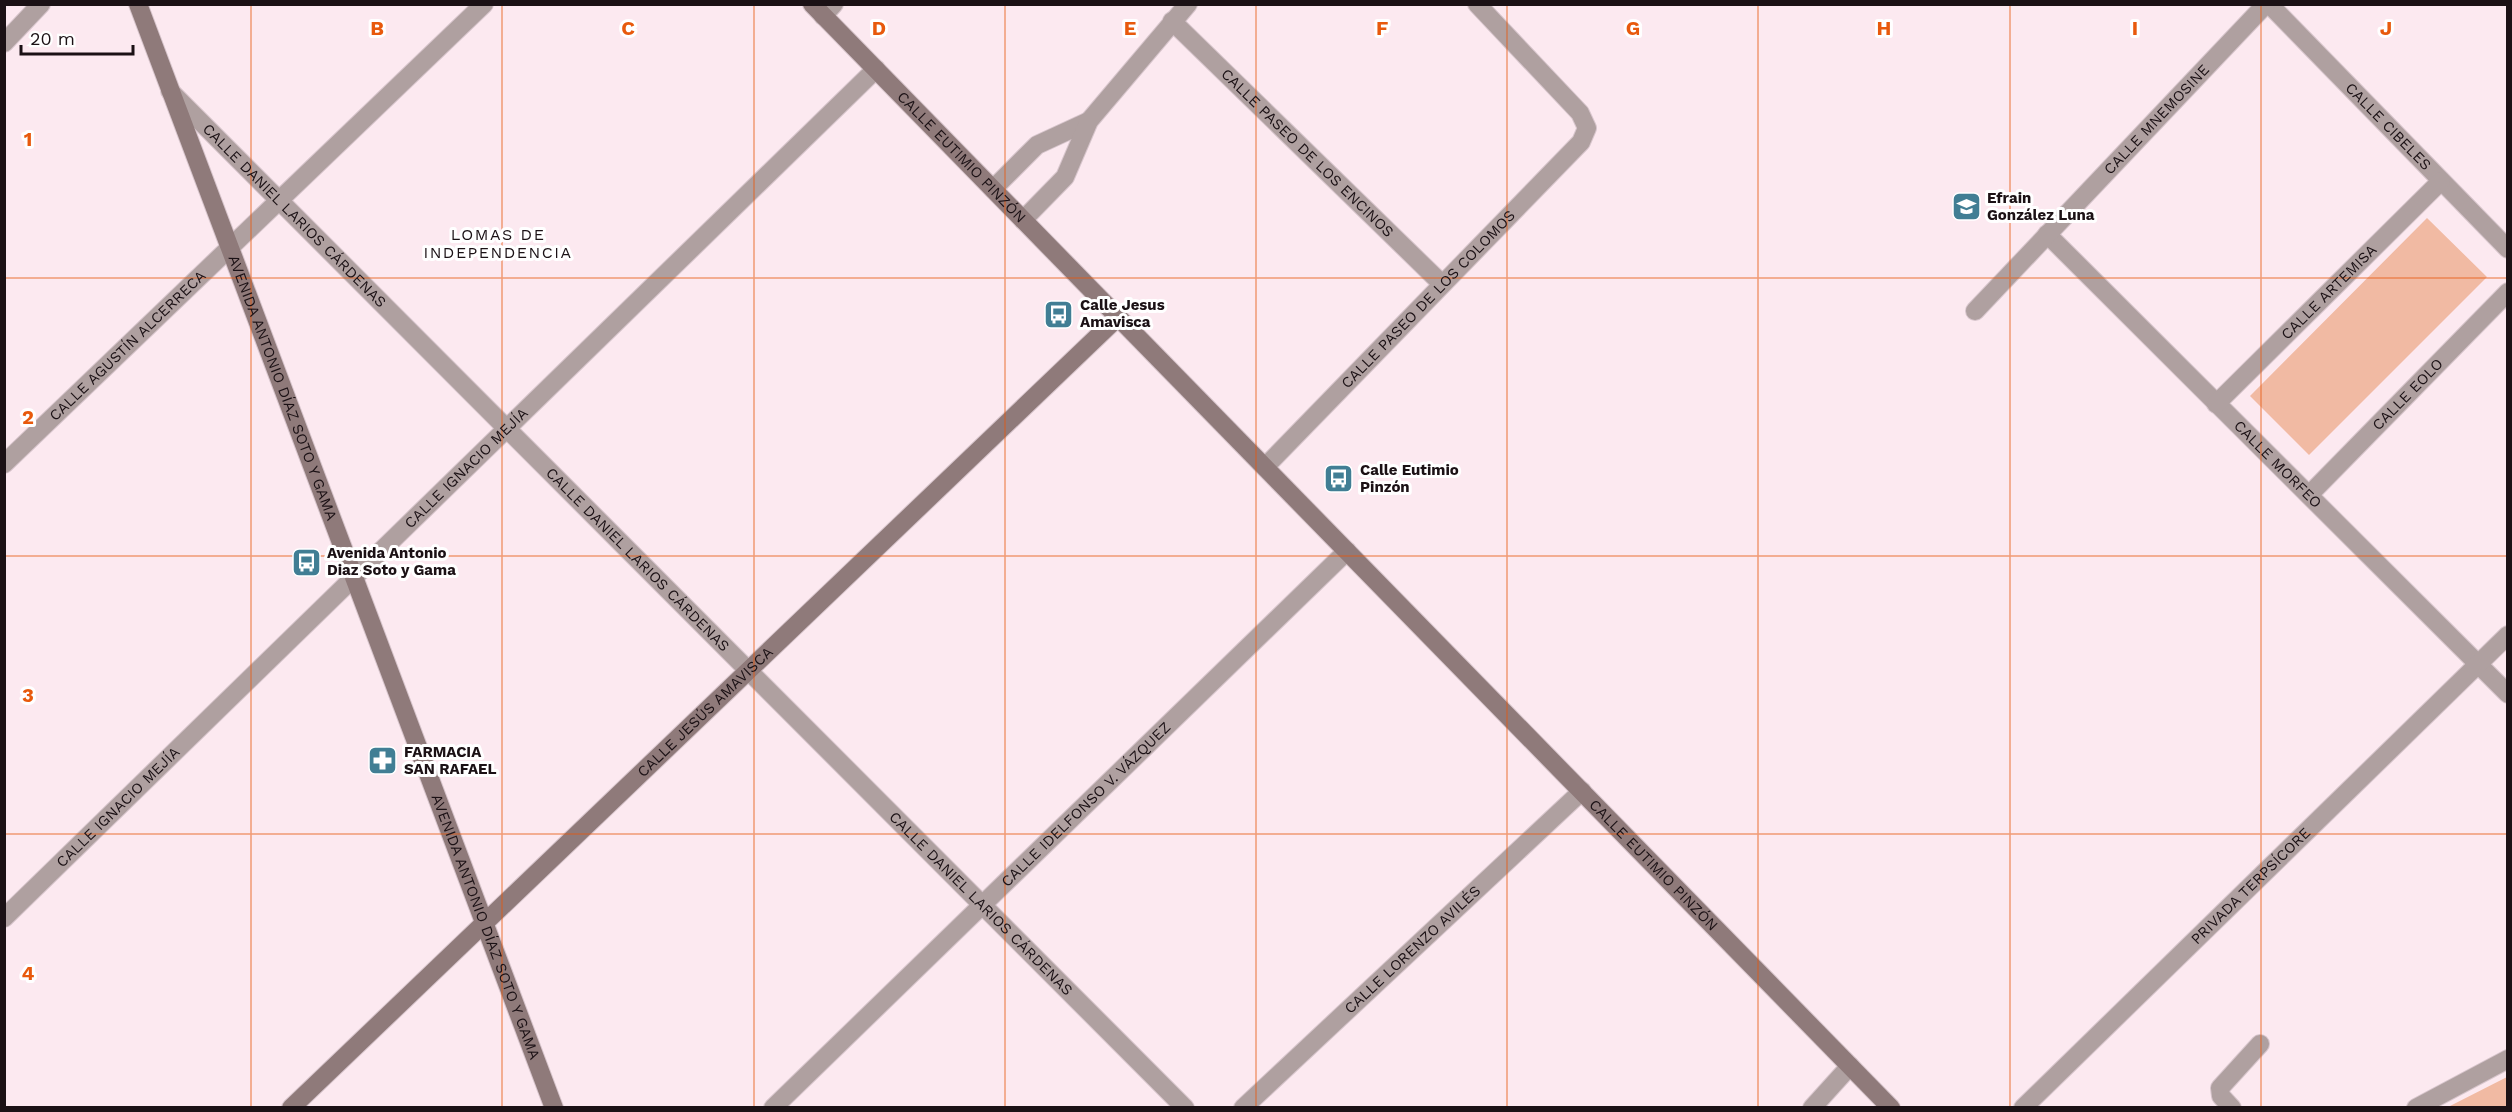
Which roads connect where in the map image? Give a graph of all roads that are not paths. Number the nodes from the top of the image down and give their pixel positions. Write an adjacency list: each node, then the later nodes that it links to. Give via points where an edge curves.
1 (41, 4): 9 (street)
2 (138, 4): 11 (street, AVENIDA ANTONIO DÍAZ SOTO Y GAMA)
3 (484, 4): 15 (street, CALLE AGUSTÍN ALCERRECA)
4 (1188, 4): 8 (street)
5 (1477, 4): 20 (street, CALLE PASEO DE LOS COLOMOS, via 1570,100 1587,128 1581,142)
6 (2267, 4): 13 (street, CALLE CIBELES); 17 (street, CALLE MNEMOSINE)
7 (823, 8): 10 (street, CALLE EUTIMIO PINZÓN)
8 (1172, 21): 12 (street); 20 (street, CALLE PASEO DE LOS ENCINOS)
9 (4, 44)
10 (876, 69): 14 (street, CALLE EUTIMIO PINZÓN); 25 (street, CALLE IGNACIO MEJÍA)
11 (167, 87): 15 (street, CALLE DANIEL LARIOS CÁRDENAS); 18 (street, AVENIDA ANTONIO DÍAZ SOTO Y GAMA)
12 (1089, 121): 14 (street, via 1037,145); 16 (street, via 1065,177)
13 (2441, 181): 19 (street, CALLE CIBELES); 24 (street, CALLE ARTEMISA)
14 (993, 189): 16 (street, CALLE EUTIMIO PINZÓN)
15 (280, 200): 18 (street, CALLE AGUSTÍN ALCERRECA); 25 (street, CALLE DANIEL LARIOS CÁRDENAS)
16 (1023, 220): 23 (street, CALLE EUTIMIO PINZÓN)
17 (2047, 234): 22 (street, CALLE MNEMOSINE); 24 (street, CALLE MORFEO)
18 (231, 248): 26 (street, CALLE AGUSTÍN ALCERRECA); 30 (street, AVENIDA ANTONIO DÍAZ SOTO Y GAMA)
19 (2508, 249)
20 (1442, 284): 27 (street, CALLE PASEO DE LOS COLOMOS)
21 (2508, 292): 28 (street, CALLE EOLO)
22 (1975, 311)
23 (1118, 317): 27 (street, CALLE EUTIMIO PINZÓN); 33 (street, CALLE JESÚS AMAVISCA)
24 (2216, 404): 28 (street, CALLE MORFEO)
25 (507, 428): 30 (street, CALLE IGNACIO MEJÍA); 33 (street, CALLE DANIEL LARIOS CÁRDENAS)
26 (4, 465)
27 (1265, 467): 29 (street, CALLE EUTIMIO PINZÓN)
28 (2309, 495): 32 (street, CALLE MORFEO)
29 (1347, 551): 35 (street, CALLE EUTIMIO PINZÓN); 36 (street, CALLE IDELFONSO V. VÁZQUEZ)
30 (354, 578): 37 (street, CALLE IGNACIO MEJÍA); 38 (street, AVENIDA ANTONIO DÍAZ SOTO Y GAMA)
31 (2508, 635): 32 (street, PRIVADA TERPSÍCORE)
32 (2478, 665): 34 (street, CALLE MORFEO); 49 (street, PRIVADA TERPSÍCORE)
33 (748, 669): 36 (street, CALLE DANIEL LARIOS CÁRDENAS); 38 (street, CALLE JESÚS AMAVISCA)
34 (2508, 694)
35 (1582, 791): 41 (street, CALLE EUTIMIO PINZÓN); 46 (street, CALLE LORENZO AVILÉS)
36 (982, 904): 44 (street, CALLE IDELFONSO V. VÁZQUEZ); 45 (street, CALLE DANIEL LARIOS CÁRDENAS)
37 (4, 918)
38 (484, 922): 42 (street, CALLE JESÚS AMAVISCA); 43 (street, AVENIDA ANTONIO DÍAZ SOTO Y GAMA)
39 (2260, 1044): 50 (street, via 2220,1088 2221,1096)
40 (2508, 1059): 51 (street)
41 (1850, 1066): 47 (street); 48 (street, CALLE EUTIMIO PINZÓN)
42 (291, 1107)
43 (554, 1107)
44 (773, 1107)
45 (1185, 1107)
46 (1243, 1107)
47 (1812, 1107)
48 (1891, 1107)
49 (2023, 1107)
50 (2232, 1107)
51 (2416, 1107)

